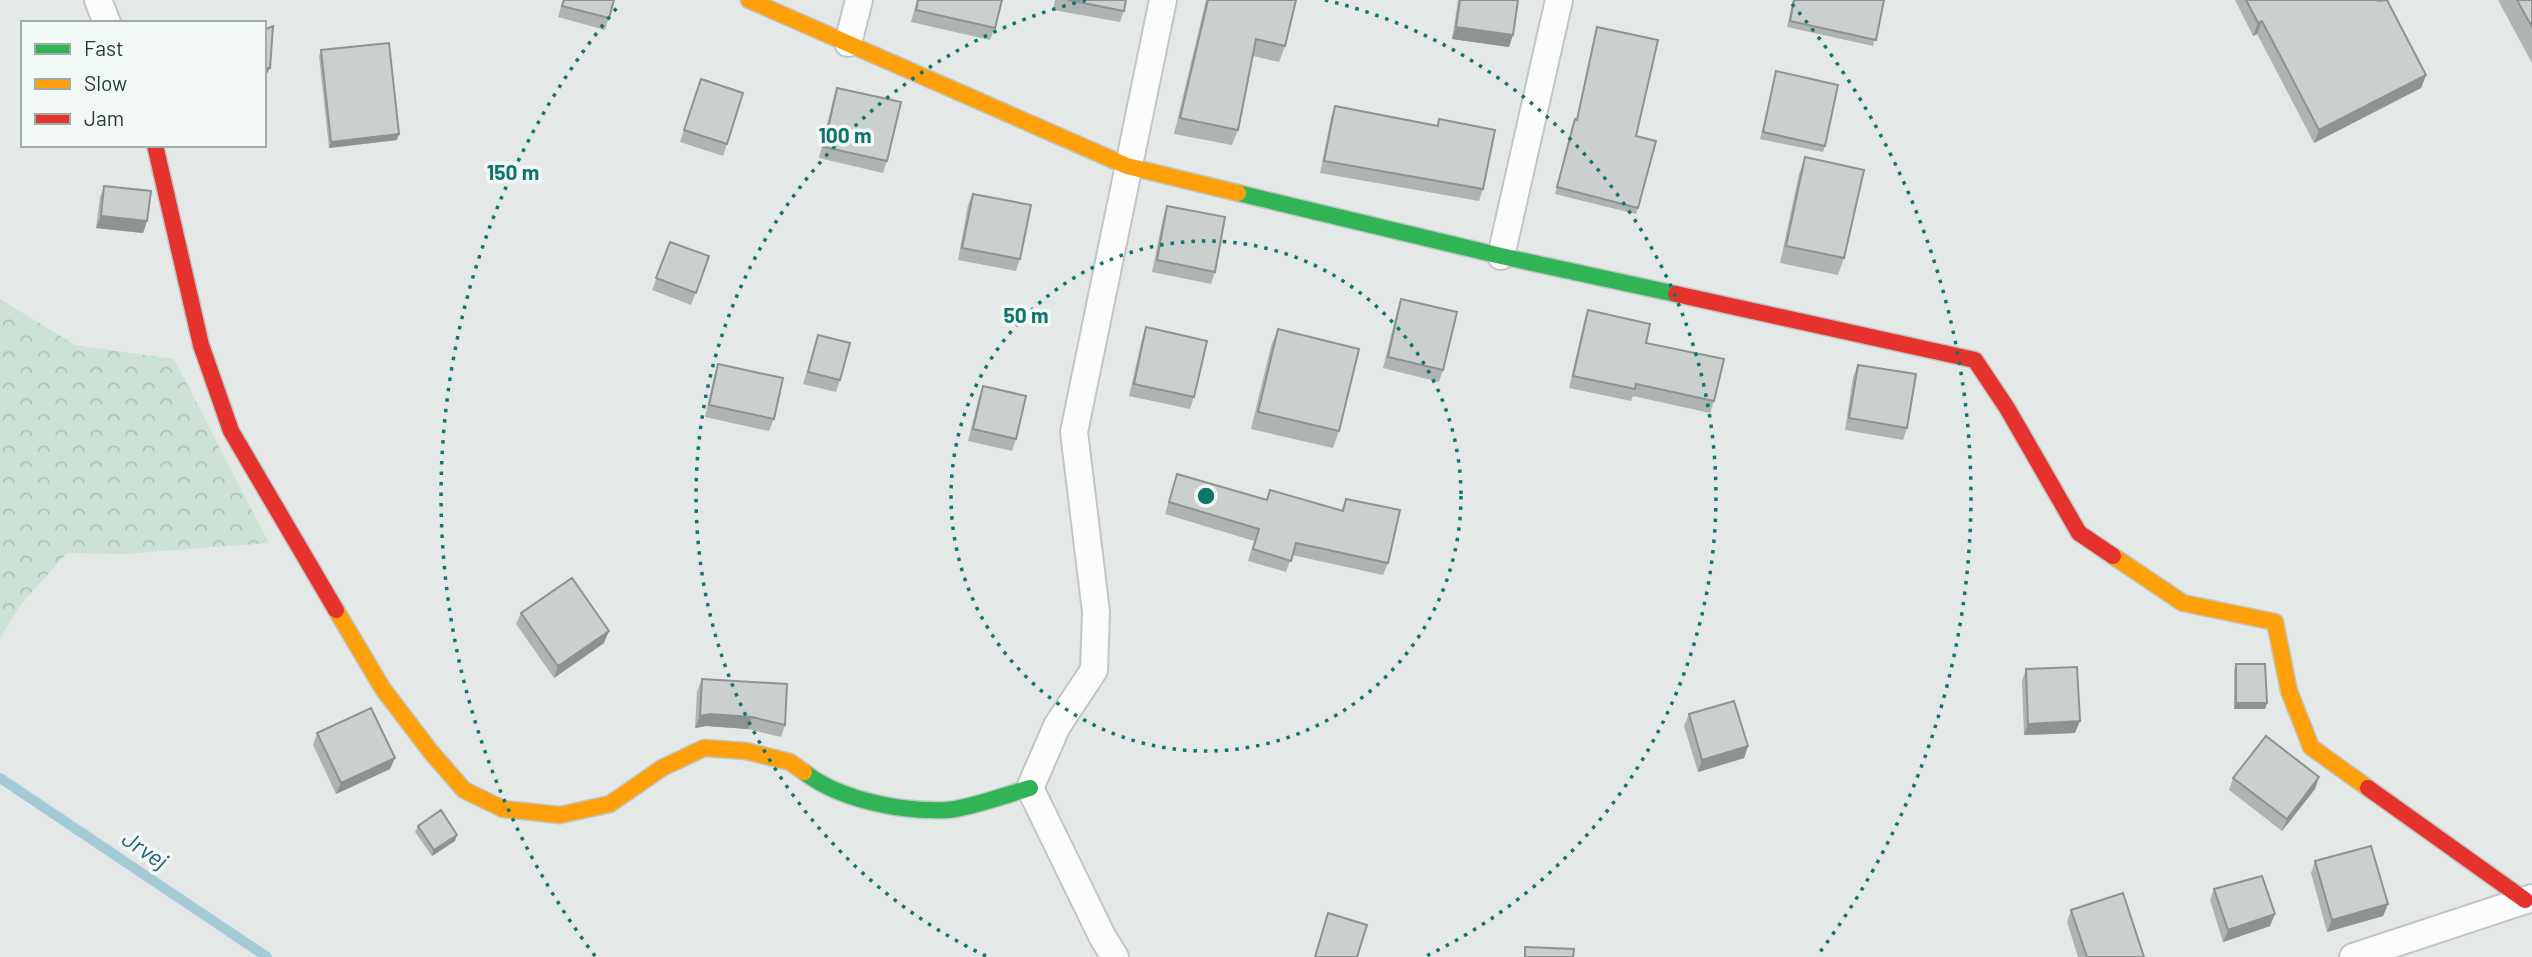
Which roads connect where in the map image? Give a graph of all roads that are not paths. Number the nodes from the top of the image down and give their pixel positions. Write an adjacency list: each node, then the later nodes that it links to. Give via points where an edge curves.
1 (99, 0): 6 (street)
2 (749, 0): 7 (street)
3 (859, 0): 7 (street)
4 (1163, 0): 9 (street)
5 (1559, 0): 10 (street)
6 (106, 21)
7 (848, 43): 9 (street)
8 (156, 147): 11 (street, via 201,345 231,431 383,689 464,790 503,809 560,815 610,804 662,768 704,748 746,751 790,762 819,784 889,807 949,810)
9 (1127, 166): 10 (street); 11 (street, via 1074,432 1096,612 1094,670 1057,726)
10 (1501, 256): 12 (street, via 1975,360 2079,533 2183,603 2276,622 2289,691 2311,747)
11 (1030, 788): 13 (street)
12 (2529, 899): 14 (street)
13 (1115, 957)
14 (2353, 957)

